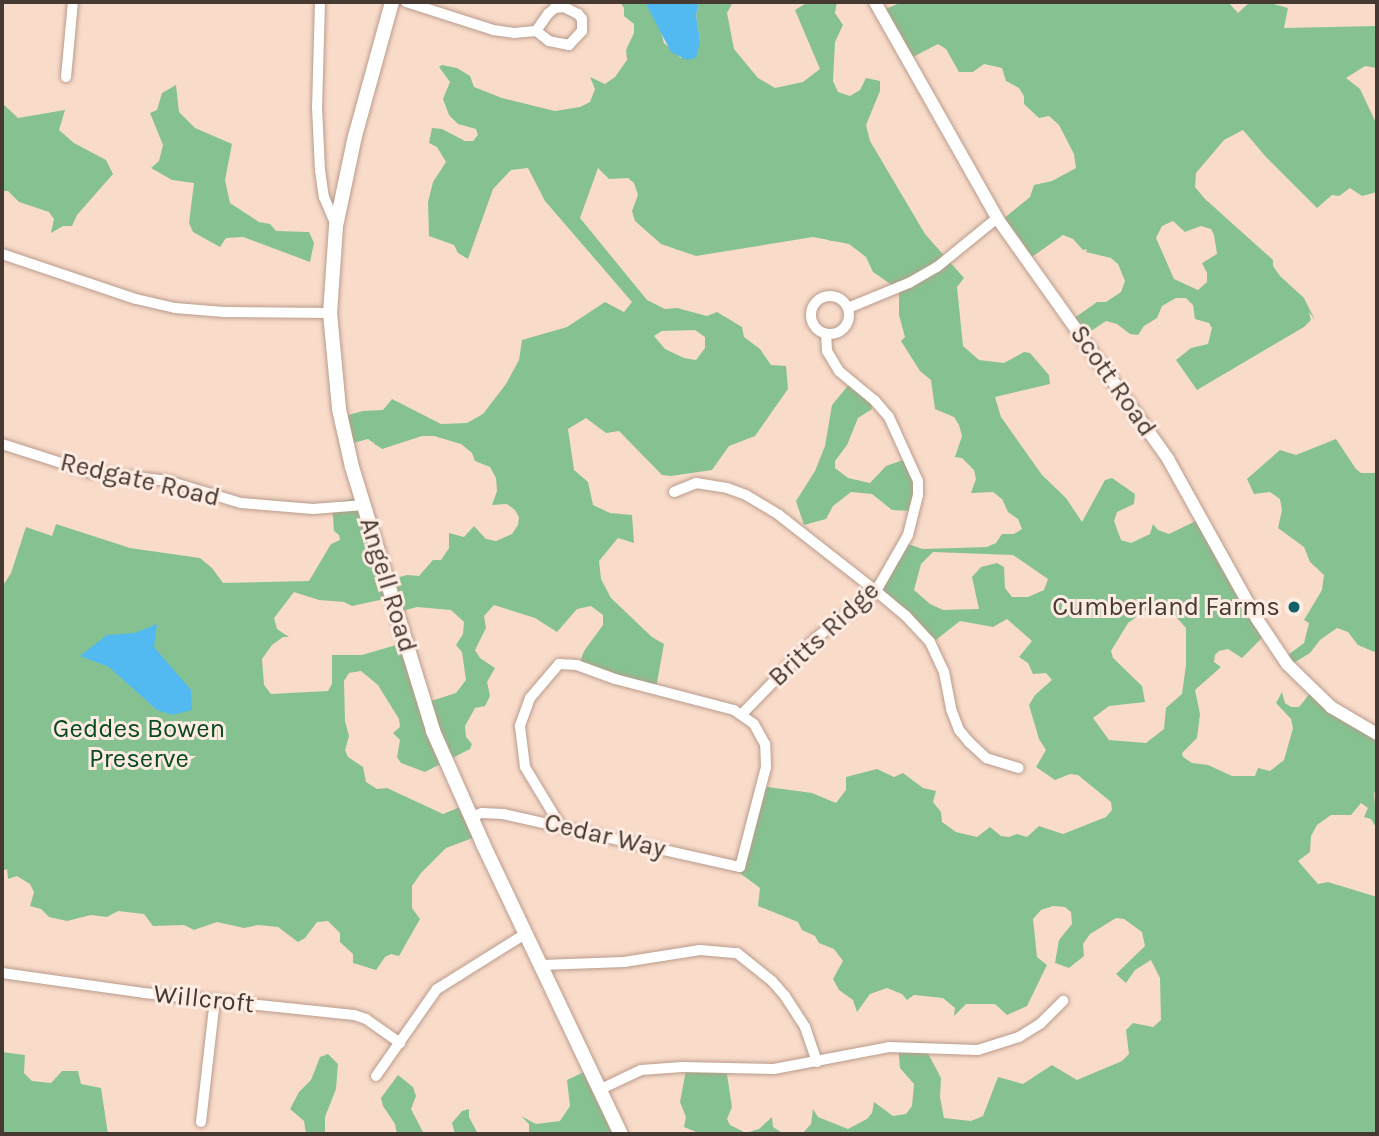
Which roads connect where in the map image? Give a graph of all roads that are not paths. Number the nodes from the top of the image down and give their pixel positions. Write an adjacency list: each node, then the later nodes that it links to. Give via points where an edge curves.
1 (72, 2): 7 (street)
2 (320, 2): 9 (street, via 320,170 324,197)
3 (392, 2): 9 (main road, Angell Road)
4 (406, 2): 6 (street, via 493,30)
5 (875, 2): 8 (street, Scott Road)
6 (536, 31): 6 (street, via 549,41 569,45 582,31 582,19 571,10 555,8)
7 (66, 77)
8 (997, 218): 11 (street, via 937,267); 19 (street, Scott Road, via 1168,460 1287,664 1331,707)
9 (336, 226): 12 (main road, Angell Road)
10 (2, 254): 12 (street, via 176,308)
11 (848, 308): 13 (street, via 847,324); 13 (street, Britts Ridge, via 843,301 827,296 813,306 812,323)
12 (330, 313): 16 (main road, Angell Road, via 339,409)
13 (826, 334): 17 (street, Britts Ridge, via 831,361 889,417 918,481 908,535)
14 (2, 444): 16 (street, Redgate Road, via 89,472 168,481 241,503 313,509)
15 (674, 492): 17 (street, via 696,483 746,495 779,515)
16 (364, 505): 21 (main road, Angell Road, via 433,732)
17 (876, 591): 18 (street, Britts Ridge, via 816,638); 20 (street, via 930,642 944,672 959,730 986,758)
18 (742, 714): 22 (street, Cedar Way, via 760,733 768,754 740,867); 22 (street, via 577,665 559,664 530,698 520,726 525,767)
19 (1377, 734)
20 (1018, 768)
21 (471, 817): 22 (street, Cedar Way, via 503,814); 23 (main road, Angell Road)
22 (560, 825)
23 (525, 934): 24 (main road, Angell Road); 28 (street, via 437,989)
24 (542, 965): 29 (street, via 624,961 700,950 737,953 785,996 805,1027); 31 (main road, Angell Road)
25 (2, 973): 26 (street, Willcroft)
26 (215, 1000): 28 (street, Willcroft, via 354,1015); 32 (street)
27 (1063, 1000): 29 (street, via 1041,1024 997,1046 960,1052 889,1047)
28 (400, 1043): 30 (street)
29 (817, 1062): 31 (street, via 774,1069 641,1070)
30 (376, 1076)
31 (601, 1089): 33 (main road, Angell Road)
32 (201, 1122)
33 (621, 1134)

